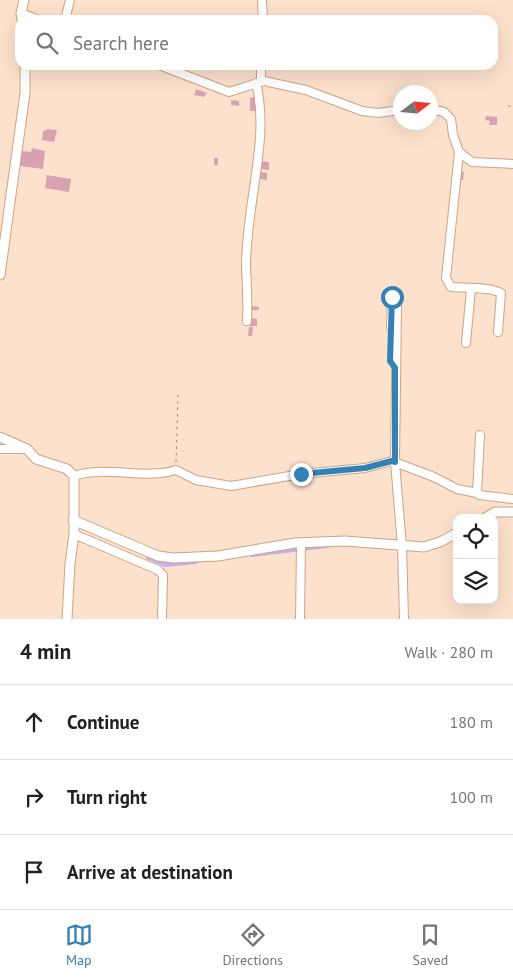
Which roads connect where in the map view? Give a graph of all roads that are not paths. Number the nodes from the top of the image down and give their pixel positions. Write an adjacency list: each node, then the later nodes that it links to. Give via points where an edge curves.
1 (24, 0): 4 (street)
2 (70, 0): 5 (street)
3 (262, 0): 6 (street)
4 (22, 15)
5 (66, 15)
6 (263, 15)
7 (25, 70): 15 (street, via 25,94)
8 (172, 70): 10 (street, via 229,92)
9 (260, 70): 10 (street)
10 (258, 82): 11 (street, via 306,90 362,112); 19 (street, via 258,168 246,266)
11 (393, 111)
12 (438, 111): 13 (street, via 451,119 452,135)
13 (459, 152): 14 (street, via 472,162); 16 (street, via 446,278 450,287)
14 (513, 164)
15 (0, 275)
16 (471, 289): 20 (street, via 494,289 501,293); 21 (street)
17 (392, 297): 22 (street, via 390,361)
18 (397, 307): 22 (street)
19 (247, 321)
20 (498, 332)
21 (466, 343)
22 (395, 368): 27 (street)
23 (480, 435): 29 (street)
24 (0, 437): 26 (street)
25 (0, 448): 26 (street)
26 (27, 449): 28 (street, via 36,459 67,469)
27 (395, 462): 28 (street, via 231,486 196,480 176,470 150,474 112,471); 29 (street, via 457,489); 37 (street)
28 (74, 476): 33 (street)
29 (477, 493): 30 (street)
30 (513, 499)
31 (513, 512): 32 (street)
32 (492, 514)
33 (73, 520): 34 (street); 36 (street, via 158,556 173,558 218,556)
34 (74, 534): 38 (street); 39 (street, via 158,570 163,575)
35 (453, 535): 37 (street, via 424,547)
36 (301, 543): 37 (street, via 345,541); 40 (street)
37 (402, 546): 41 (street)
38 (67, 619)
39 (162, 619)
40 (300, 619)
41 (404, 619)

